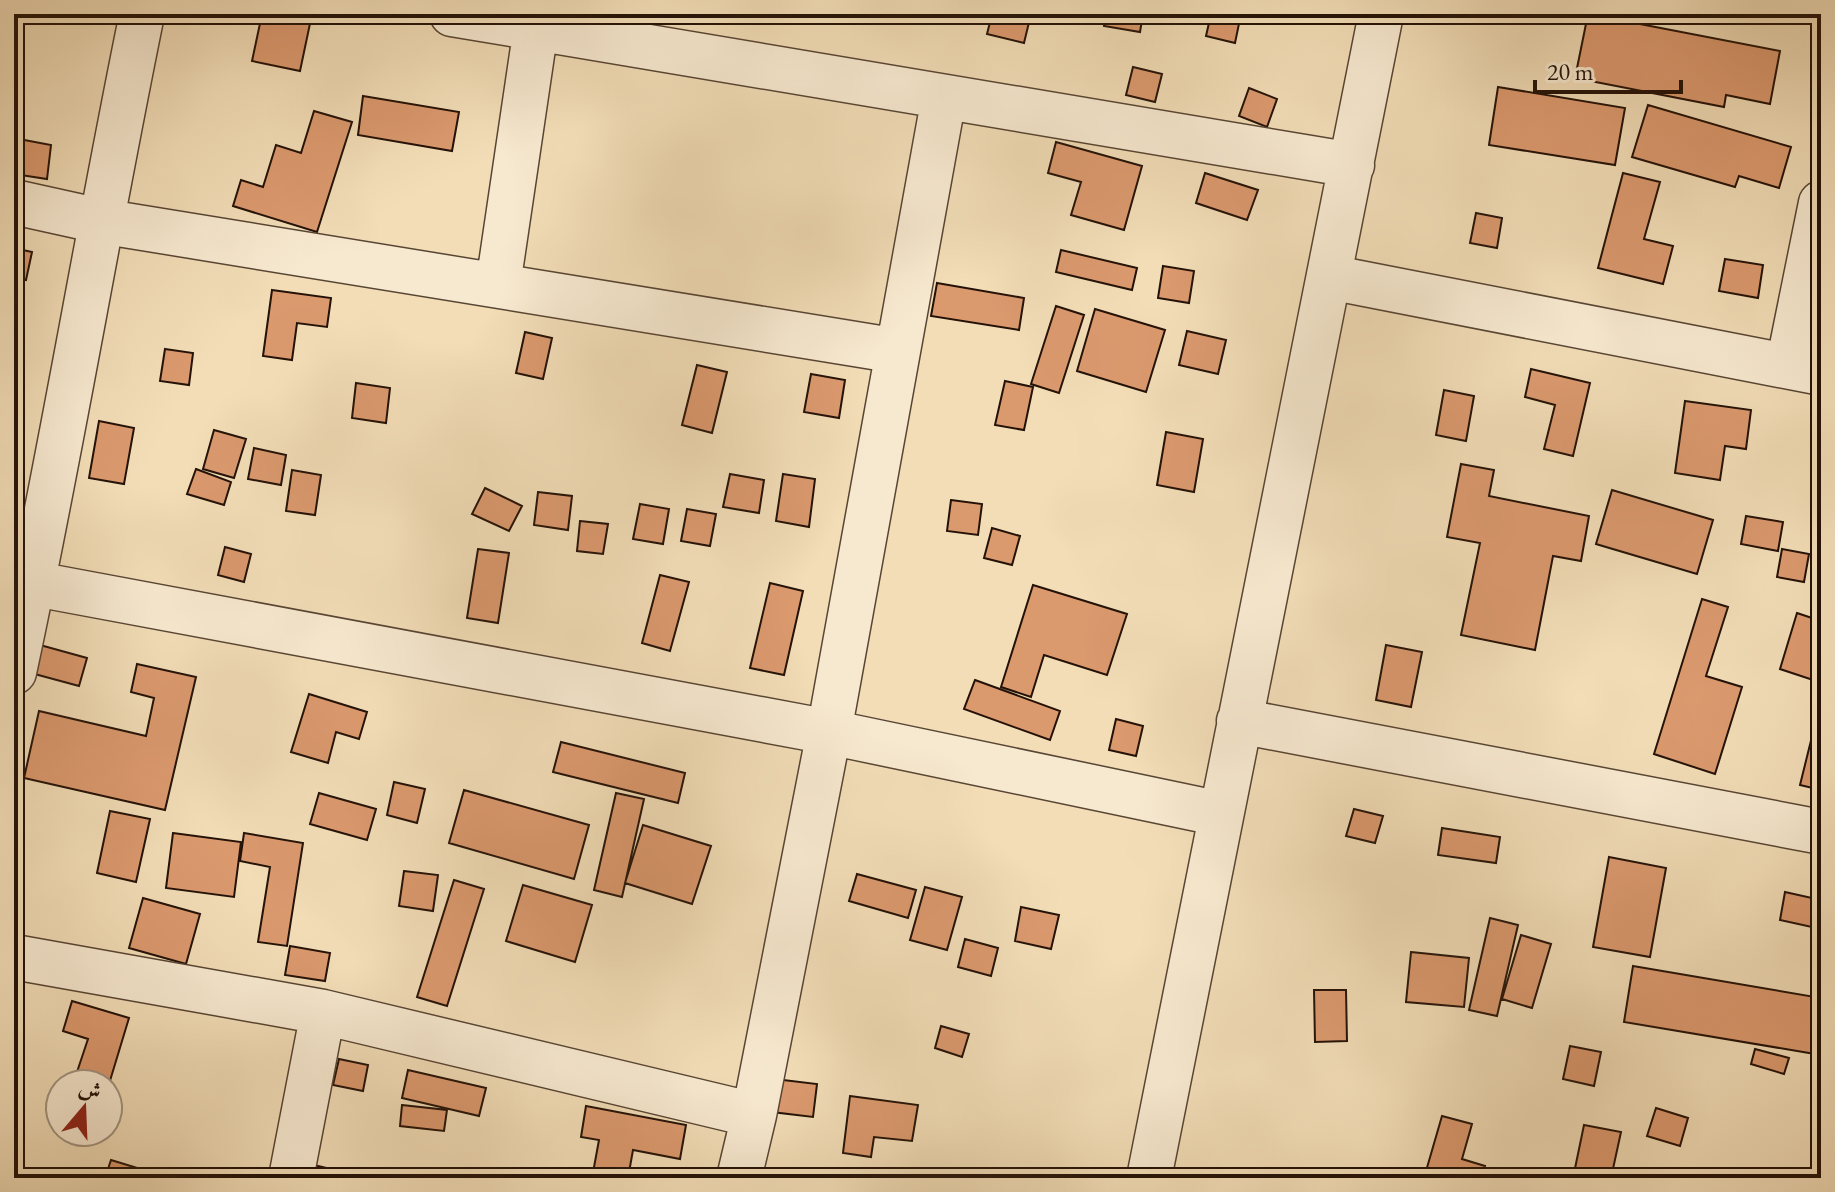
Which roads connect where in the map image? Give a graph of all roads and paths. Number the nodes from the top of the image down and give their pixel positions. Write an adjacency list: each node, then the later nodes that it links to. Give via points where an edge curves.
1 (142, 14): 9 (street)
2 (452, 14): 4 (street)
3 (1381, 14): 6 (street)
4 (537, 21): 5 (street); 11 (street)
5 (944, 97): 6 (street); 12 (street)
6 (1352, 165): 10 (street)
7 (14, 202): 9 (street)
8 (1821, 203): 13 (street)
9 (100, 221): 11 (street); 14 (street, via 83,330)
10 (1329, 277): 13 (street); 16 (street)
11 (498, 285): 12 (street)
12 (898, 351): 17 (street)
13 (1805, 370)
14 (24, 582): 15 (street); 17 (street)
15 (14, 672)
16 (1239, 721): 18 (street); 19 (street)
17 (829, 732): 18 (street); 22 (street)
18 (1221, 814): 25 (street)
19 (1821, 832)
20 (14, 957): 21 (street)
21 (323, 1012): 22 (street); 23 (street)
22 (754, 1115): 24 (street)
23 (291, 1178)
24 (739, 1178)
25 (1149, 1178)

